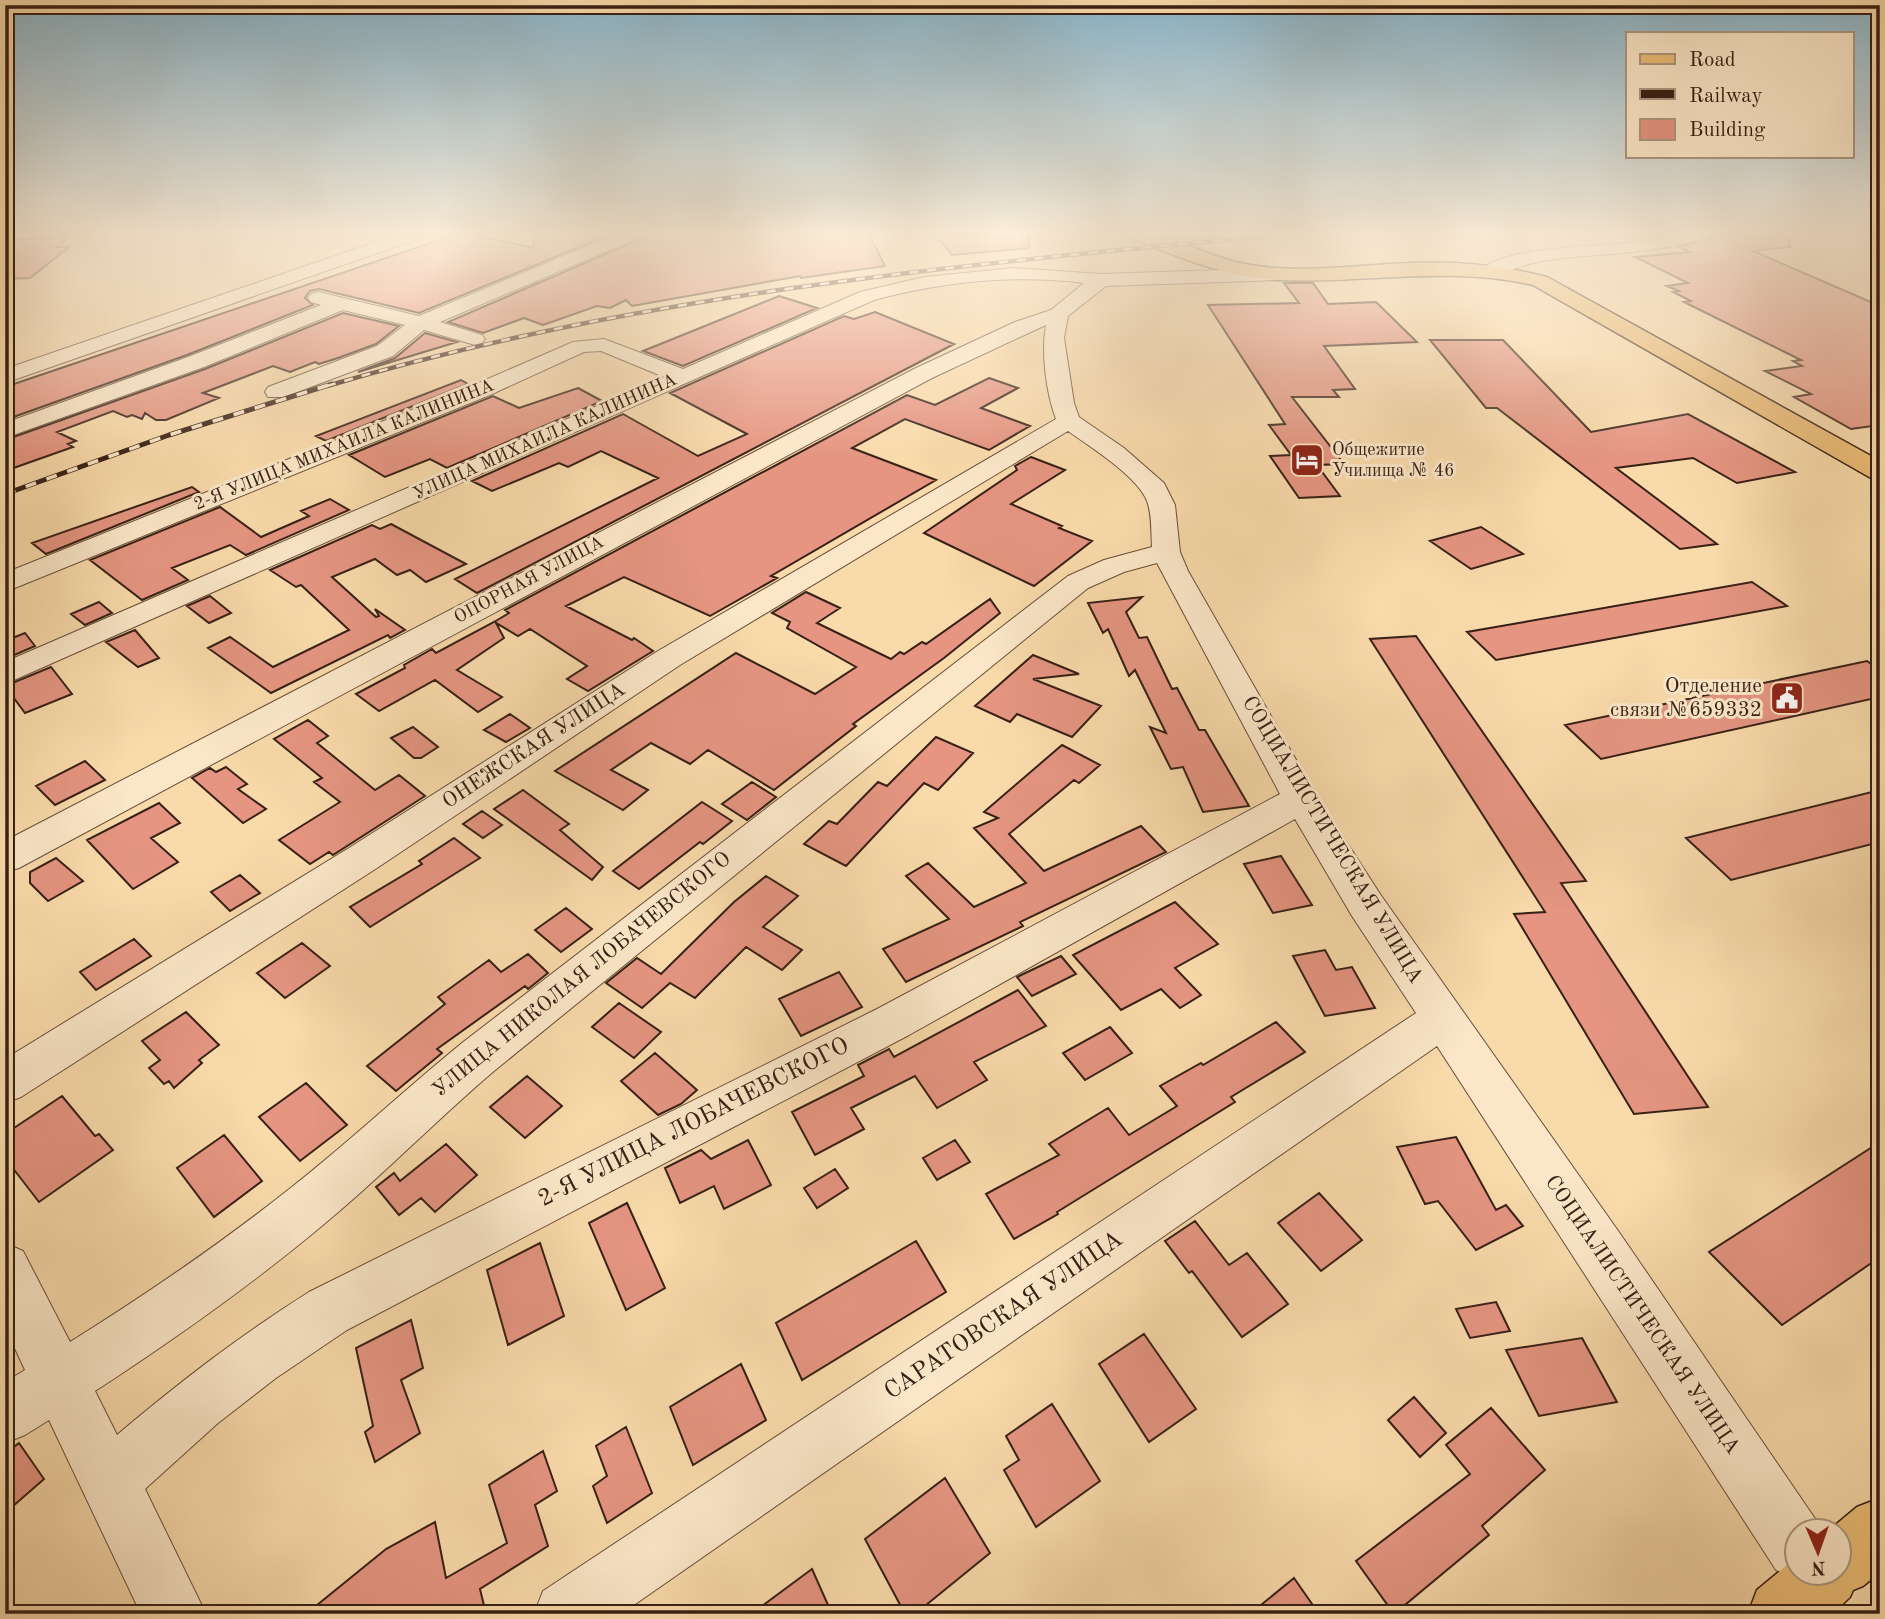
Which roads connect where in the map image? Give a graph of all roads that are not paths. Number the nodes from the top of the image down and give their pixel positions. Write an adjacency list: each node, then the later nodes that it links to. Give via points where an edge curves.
1 (202, 308): 11 (street)
2 (332, 308): 15 (street)
3 (356, 308): 9 (street)
4 (457, 308): 9 (street)
5 (846, 308): 12 (street, УЛИЦА МИХАИЛА КАЛИНИНА)
6 (1065, 308): 8 (street)
7 (1591, 308): 16 (main road)
8 (1058, 314): 14 (street, via 1054,338 1062,403); 21 (street, ОПОРНАЯ УЛИЦА, via 1022,326 924,373)
9 (421, 323): 10 (street); 13 (street, via 385,351)
10 (475, 339)
11 (5, 376)
12 (684, 377): 18 (street, 2-Я УЛИЦА МИХАИЛА КАЛИНИНА, via 604,345 580,346); 19 (street, УЛИЦА МИХАИЛА КАЛИНИНА)
13 (276, 392)
14 (1069, 421): 17 (street, СОЦИАЛИСТИЧЕСКАЯ УЛИЦА, via 1155,489 1162,505); 23 (street, ОНЕЖСКАЯ УЛИЦА, via 669,658)
15 (5, 431)
16 (1880, 472)
17 (1166, 552): 20 (street, СОЦИАЛИСТИЧЕСКАЯ УЛИЦА); 25 (street, УЛИЦА НИКОЛАЯ ЛОБАЧЕВСКОГО, via 1114,565 1078,582 478,1057 342,1177 220,1273)
18 (5, 583)
19 (5, 674)
20 (1301, 799): 22 (street, СОЦИАЛИСТИЧЕСКАЯ УЛИЦА); 27 (street, 2-Я УЛИЦА ЛОБАЧЕВСКОГО, via 893,1022 328,1311 256,1358)
21 (5, 858)
22 (1442, 1019): 29 (street, СОЦИАЛИСТИЧЕСКАЯ УЛИЦА, via 1610,1264); 32 (street, САРАТОВСКАЯ УЛИЦА)
23 (5, 1083)
24 (5, 1269): 25 (street)
25 (60, 1381): 26 (street, УЛИЦА НИКОЛАЯ ЛОБАЧЕВСКОГО); 27 (street)
26 (5, 1415)
27 (110, 1481): 31 (street)
28 (1880, 1530): 30 (main road)
29 (1784, 1531)
30 (1854, 1547)
31 (174, 1614)
32 (566, 1614)

